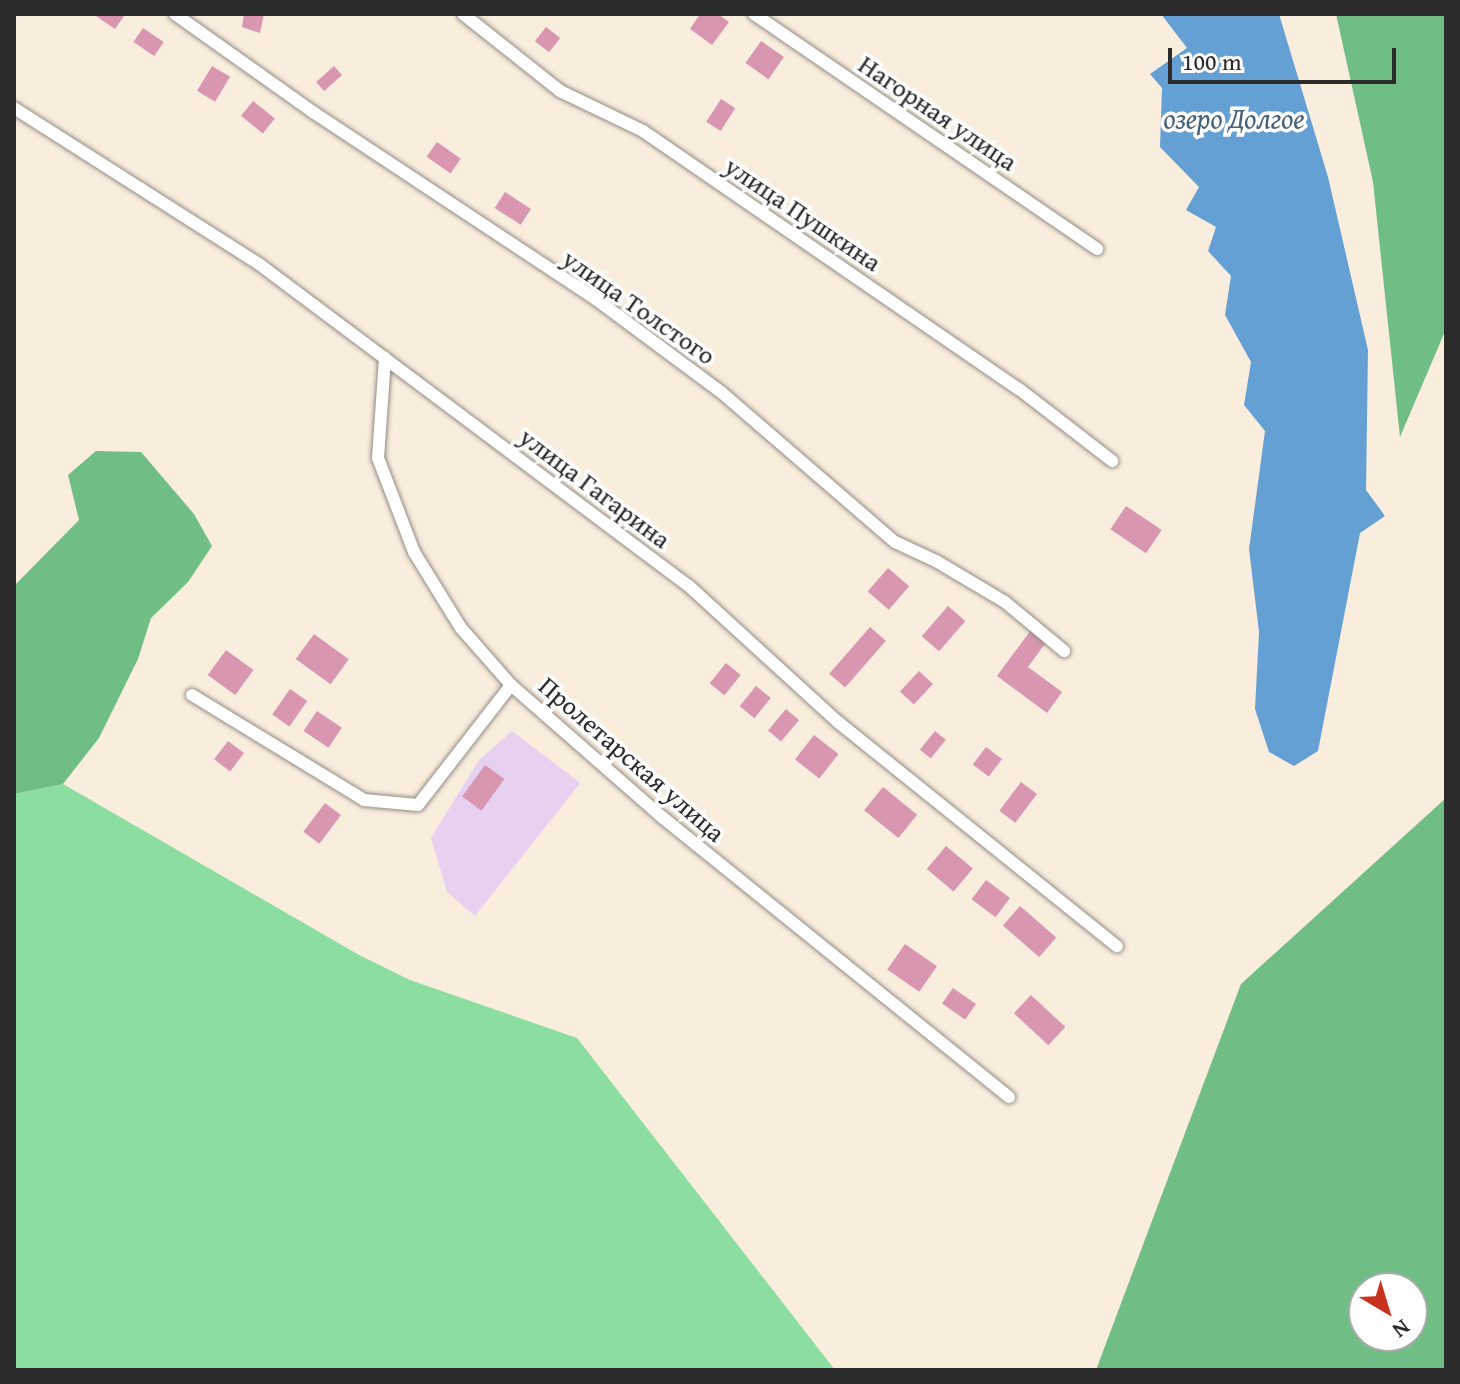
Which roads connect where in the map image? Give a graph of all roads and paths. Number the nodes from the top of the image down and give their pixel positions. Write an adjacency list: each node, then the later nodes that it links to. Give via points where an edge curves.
1 (175, 14): 8 (street, улица Толстого, via 597,300 721,392 895,542 1005,602)
2 (463, 14): 7 (street, улица Пушкина, via 560,91 643,131 1019,389)
3 (754, 14): 5 (street, Нагорная улица)
4 (14, 108): 6 (street, улица Гагарина, via 259,264)
5 (1097, 249)
6 (385, 358): 9 (street, Пролетарская улица, via 378,458 403,525 461,628); 11 (street, улица Гагарина, via 690,587 838,722)
7 (1112, 461)
8 (1064, 651)
9 (511, 685): 10 (street, via 418,805 364,800); 12 (street, Пролетарская улица, via 662,817)
10 (192, 695)
11 (1117, 946)
12 (1009, 1097)

